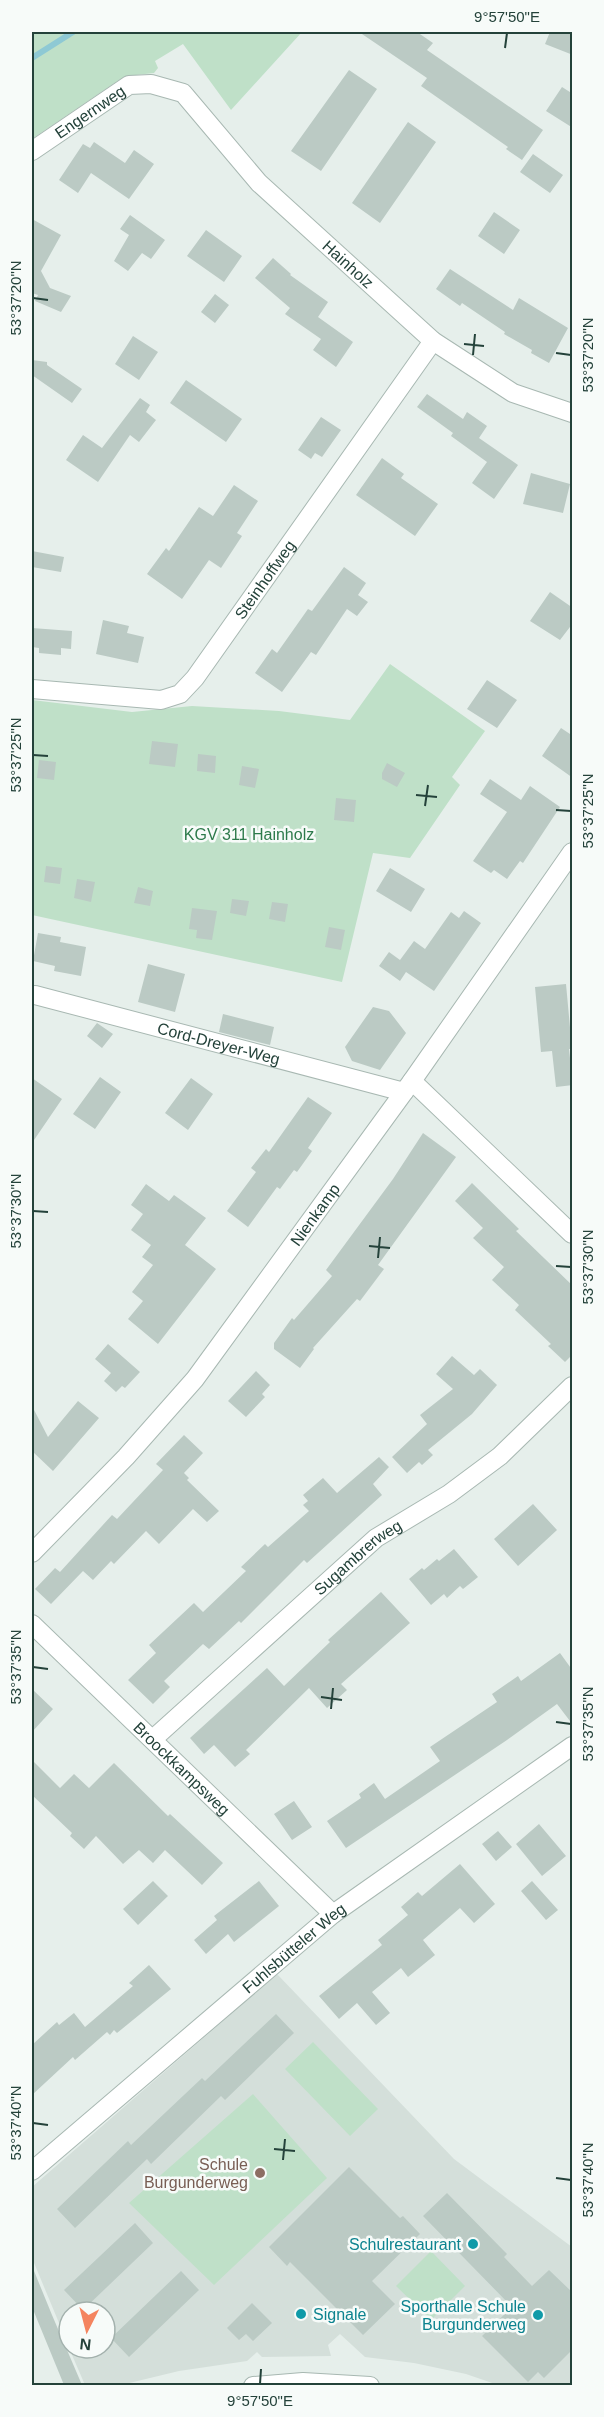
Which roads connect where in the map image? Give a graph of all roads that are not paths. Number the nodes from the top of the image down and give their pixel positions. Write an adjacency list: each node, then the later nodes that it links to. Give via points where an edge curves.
1 (151, 84): 2 (street, Engernweg, via 129,85); 3 (street, Hainholz, via 183,93 259,183)
2 (32, 150)
3 (433, 341): 4 (street, Hainholz, via 513,393); 5 (street, Steinhoffweg, via 180,694 161,700)
4 (573, 413)
5 (32, 689)
6 (573, 852): 8 (street, Nienkamp)
7 (35, 994): 8 (street, Cord-Dreyer-Weg)
8 (408, 1086): 9 (street, Cord-Dreyer-Weg); 11 (street, Nienkamp, via 195,1379 126,1457)
9 (573, 1234)
10 (573, 1386): 13 (street, Sugambrerweg, via 500,1456 449,1494 376,1538)
11 (32, 1552)
12 (32, 1624): 13 (street, Broockkampsweg)
13 (153, 1739): 15 (street, Broockkampsweg)
14 (573, 1746): 15 (street, Fuhlsbütteler Weg)
15 (333, 1914): 16 (street, Fuhlsbütteler Weg)
16 (32, 2171)
17 (253, 2385): 18 (street)
18 (370, 2385)

